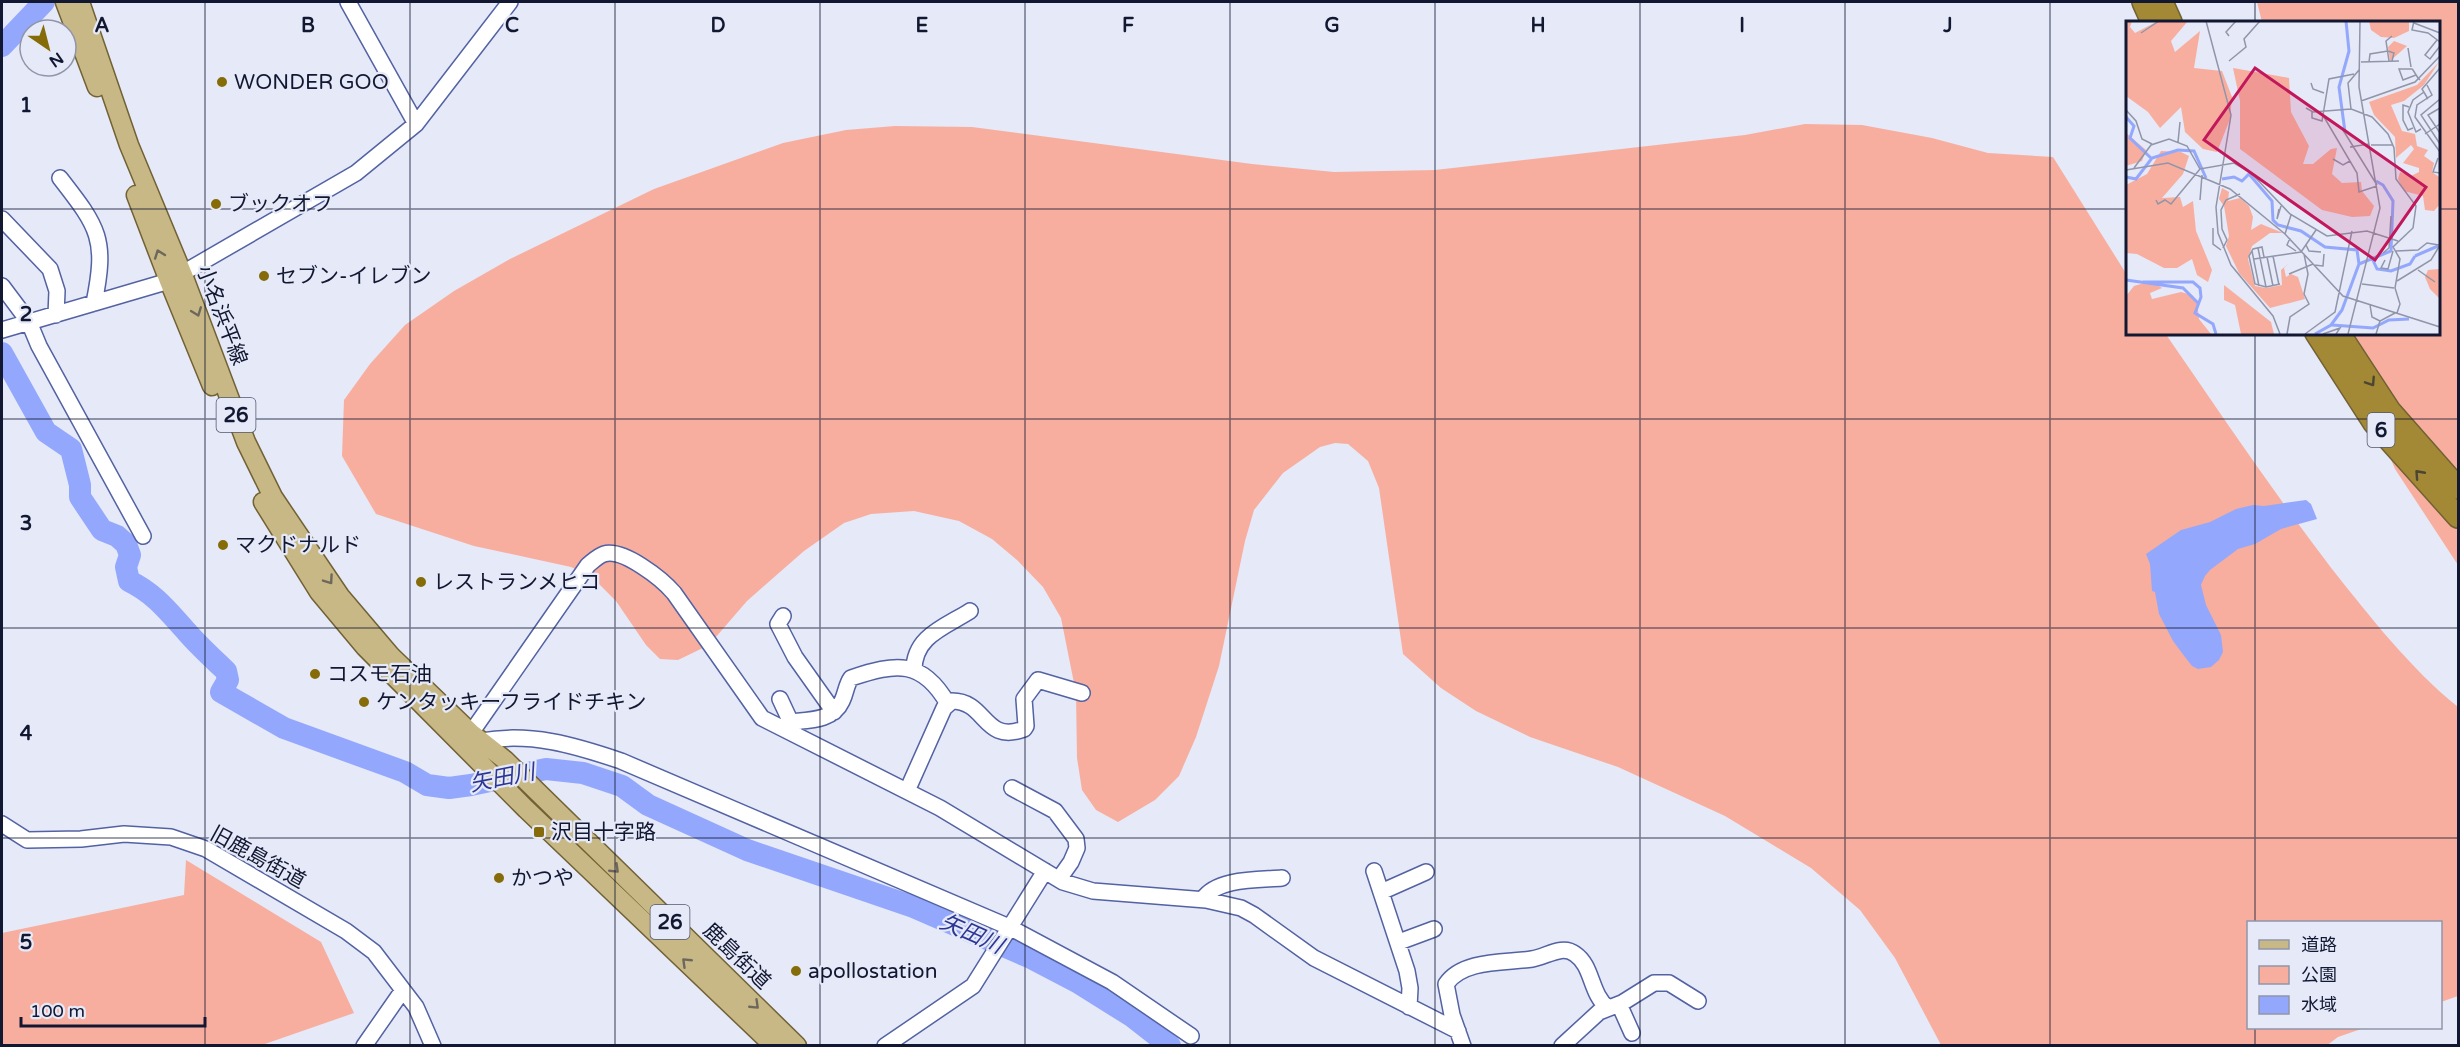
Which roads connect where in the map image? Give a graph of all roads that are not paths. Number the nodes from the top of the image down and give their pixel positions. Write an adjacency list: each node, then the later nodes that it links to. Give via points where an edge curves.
1 (65, 2): 10 (main road, 小名浜平線 / 26, one-way to 1)
2 (80, 2): 10 (main road, 小名浜平線 / 26)
3 (348, 2): 7 (street)
4 (510, 2): 7 (street)
5 (2143, 2): 6 (highway)
6 (2163, 16)
7 (416, 124): 10 (street, via 356,173)
8 (60, 178): 12 (street, via 89,218 101,247)
9 (2, 219): 13 (street, via 50,269 57,291)
10 (176, 278): 12 (street); 29 (main road, 小名浜平線 / 26, one-way to 29, via 246,442 279,506 340,596 391,656); 29 (main road, 小名浜平線 / 26, via 254,486 285,540 319,592 365,647)
11 (2, 286): 14 (street)
12 (94, 303): 13 (street)
13 (56, 315): 14 (street)
14 (25, 324): 15 (street); 20 (street)
15 (2, 330)
16 (2317, 334): 19 (highway, 6, one-way to 16, via 2374,423)
17 (2341, 334): 18 (highway, 6, one-way to 18, via 2390,411)
18 (2458, 488)
19 (2458, 517)
20 (143, 536)
21 (970, 611): 23 (street, via 921,645 914,657)
22 (783, 616): 27 (street, via 778,624 782,633)
23 (914, 670): 26 (street, via 934,682); 27 (street, via 904,666 850,678)
24 (1082, 693): 26 (street, via 1038,680 1024,699 1026,726 1022,731 997,731 977,710 957,701)
25 (780, 699): 28 (street)
26 (948, 704): 31 (street)
27 (834, 712): 28 (street)
28 (793, 728): 29 (street, via 758,714 667,585 624,556 605,553 588,565); 31 (street)
29 (476, 744): 32 (main road, 小名浜平線 / 26, via 505,760); 40 (street, via 510,738 559,742 602,755); 52 (main road, 小名浜平線 / 26, one-way to 29, via 519,801)
30 (1012, 788): 36 (street, via 1055,811 1076,839 1071,862)
31 (908, 791): 36 (street)
32 (542, 799): 53 (main road, 鹿島街道 / 26, one-way to 53)
33 (2, 824): 43 (street, 旧鹿島街道, via 27,840 123,834 171,837 206,849 346,931 374,952)
34 (1374, 871): 38 (street)
35 (1426, 872): 38 (street)
36 (1052, 875): 39 (street, via 1093,891); 40 (street)
37 (1282, 878): 39 (street, via 1226,885 1208,892)
38 (1381, 891): 42 (street)
39 (1203, 899): 46 (street, via 1254,915 1314,958)
40 (1009, 927): 48 (street, via 1112,982); 54 (street, via 973,986)
41 (1434, 929): 42 (street)
42 (1399, 942): 46 (street, via 1410,988)
43 (403, 990): 50 (street); 51 (street, 旧鹿島街道, via 416,1007)
44 (1698, 1001): 45 (street, via 1657,976)
45 (1613, 1006): 47 (street); 49 (street, via 1596,997 1575,953 1561,949 1543,957 1487,963 1464,971 1446,984); 55 (street, via 1599,1012)
46 (1409, 1007): 49 (street)
47 (1632, 1034)
48 (1191, 1036)
49 (1461, 1038)
50 (364, 1046)
51 (433, 1046)
52 (774, 1046)
53 (797, 1046)
54 (885, 1046)
55 (1562, 1046)

